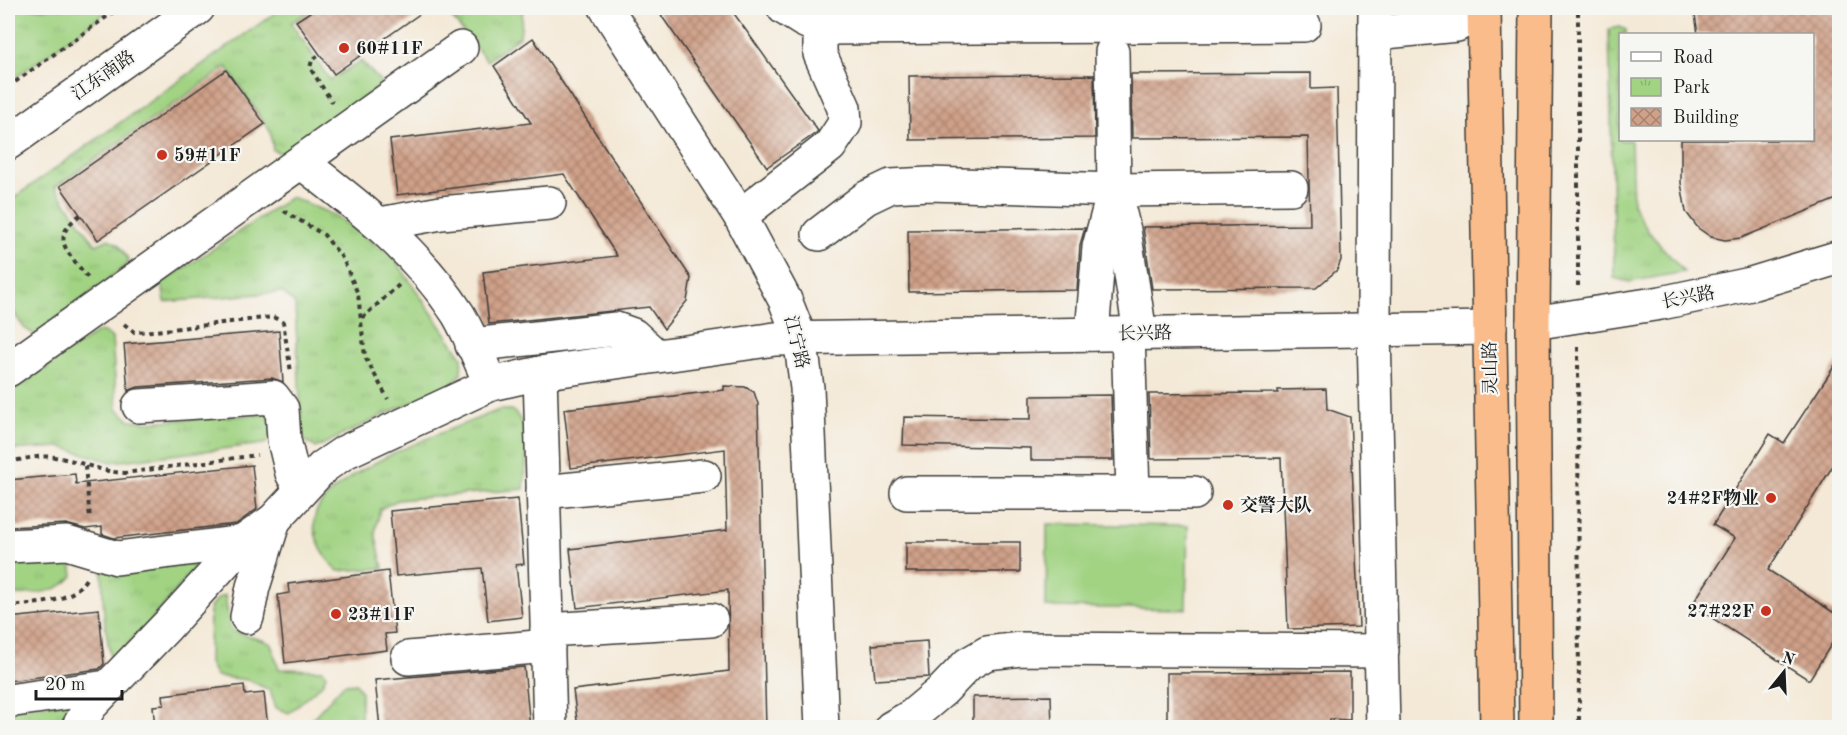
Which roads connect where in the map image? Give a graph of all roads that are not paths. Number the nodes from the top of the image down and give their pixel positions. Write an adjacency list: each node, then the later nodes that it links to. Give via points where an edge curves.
1 (198, 8): 11 (street, 江东南路)
2 (606, 8): 16 (street, 江宁路)
3 (784, 8): 8 (street)
4 (1536, 8): 20 (highway)
5 (1471, 16): 6 (street); 21 (highway, 灵山路)
6 (1375, 20): 22 (street)
7 (1304, 25): 8 (street)
8 (820, 28): 16 (street, via 820,54 844,108 845,123 830,146)
9 (461, 48): 12 (street)
10 (1112, 52): 14 (street)
11 (8, 143)
12 (301, 162): 17 (street); 28 (street)
13 (1291, 188): 14 (street)
14 (1114, 190): 18 (street, via 891,186 866,198); 23 (street, via 1124,230); 24 (street, via 1100,247)
15 (549, 203): 17 (street, via 441,213)
16 (740, 216): 25 (street, 江宁路, via 785,300)
17 (380, 224): 26 (street, via 422,266 459,316)
18 (819, 234)
19 (1839, 257): 20 (street, 长兴路, via 1751,284)
20 (1533, 323): 55 (highway)
21 (1490, 328): 22 (street, 长兴路); 54 (highway, 灵山路)
22 (1374, 330): 23 (street, 长兴路); 44 (street)
23 (1134, 333): 24 (street, 长兴路); 36 (street)
24 (1092, 334): 25 (street, 长兴路)
25 (800, 338): 27 (street, 长兴路); 51 (street, 江宁路, via 807,388)
26 (472, 345): 27 (street, via 616,329 633,335); 30 (street)
27 (655, 355): 29 (street, 长兴路)
28 (8, 370)
29 (540, 373): 30 (street, 长兴路); 34 (street)
30 (491, 384): 33 (street, 长兴路, via 345,452 323,467)
31 (139, 406): 33 (street, via 273,397 279,401 292,473)
32 (704, 476): 34 (street)
33 (301, 490): 38 (street, 长兴路)
34 (543, 492): 43 (street)
35 (907, 493): 36 (street)
36 (1133, 493): 37 (street)
37 (1194, 493)
38 (274, 520): 39 (street); 41 (street)
39 (243, 542): 40 (street, via 117,558 67,543); 46 (street)
40 (8, 546)
41 (247, 617)
42 (711, 620): 43 (street)
43 (547, 638): 45 (street); 50 (street)
44 (1382, 651): 48 (street, via 1021,649 987,653 968,664); 53 (street)
45 (408, 658)
46 (108, 687): 47 (street); 49 (street, via 90,706)
47 (8, 701)
48 (925, 717): 52 (street)
49 (78, 728)
50 (550, 728)
51 (822, 728)
52 (891, 728)
53 (1383, 728)
54 (1497, 728)
55 (1536, 728)

